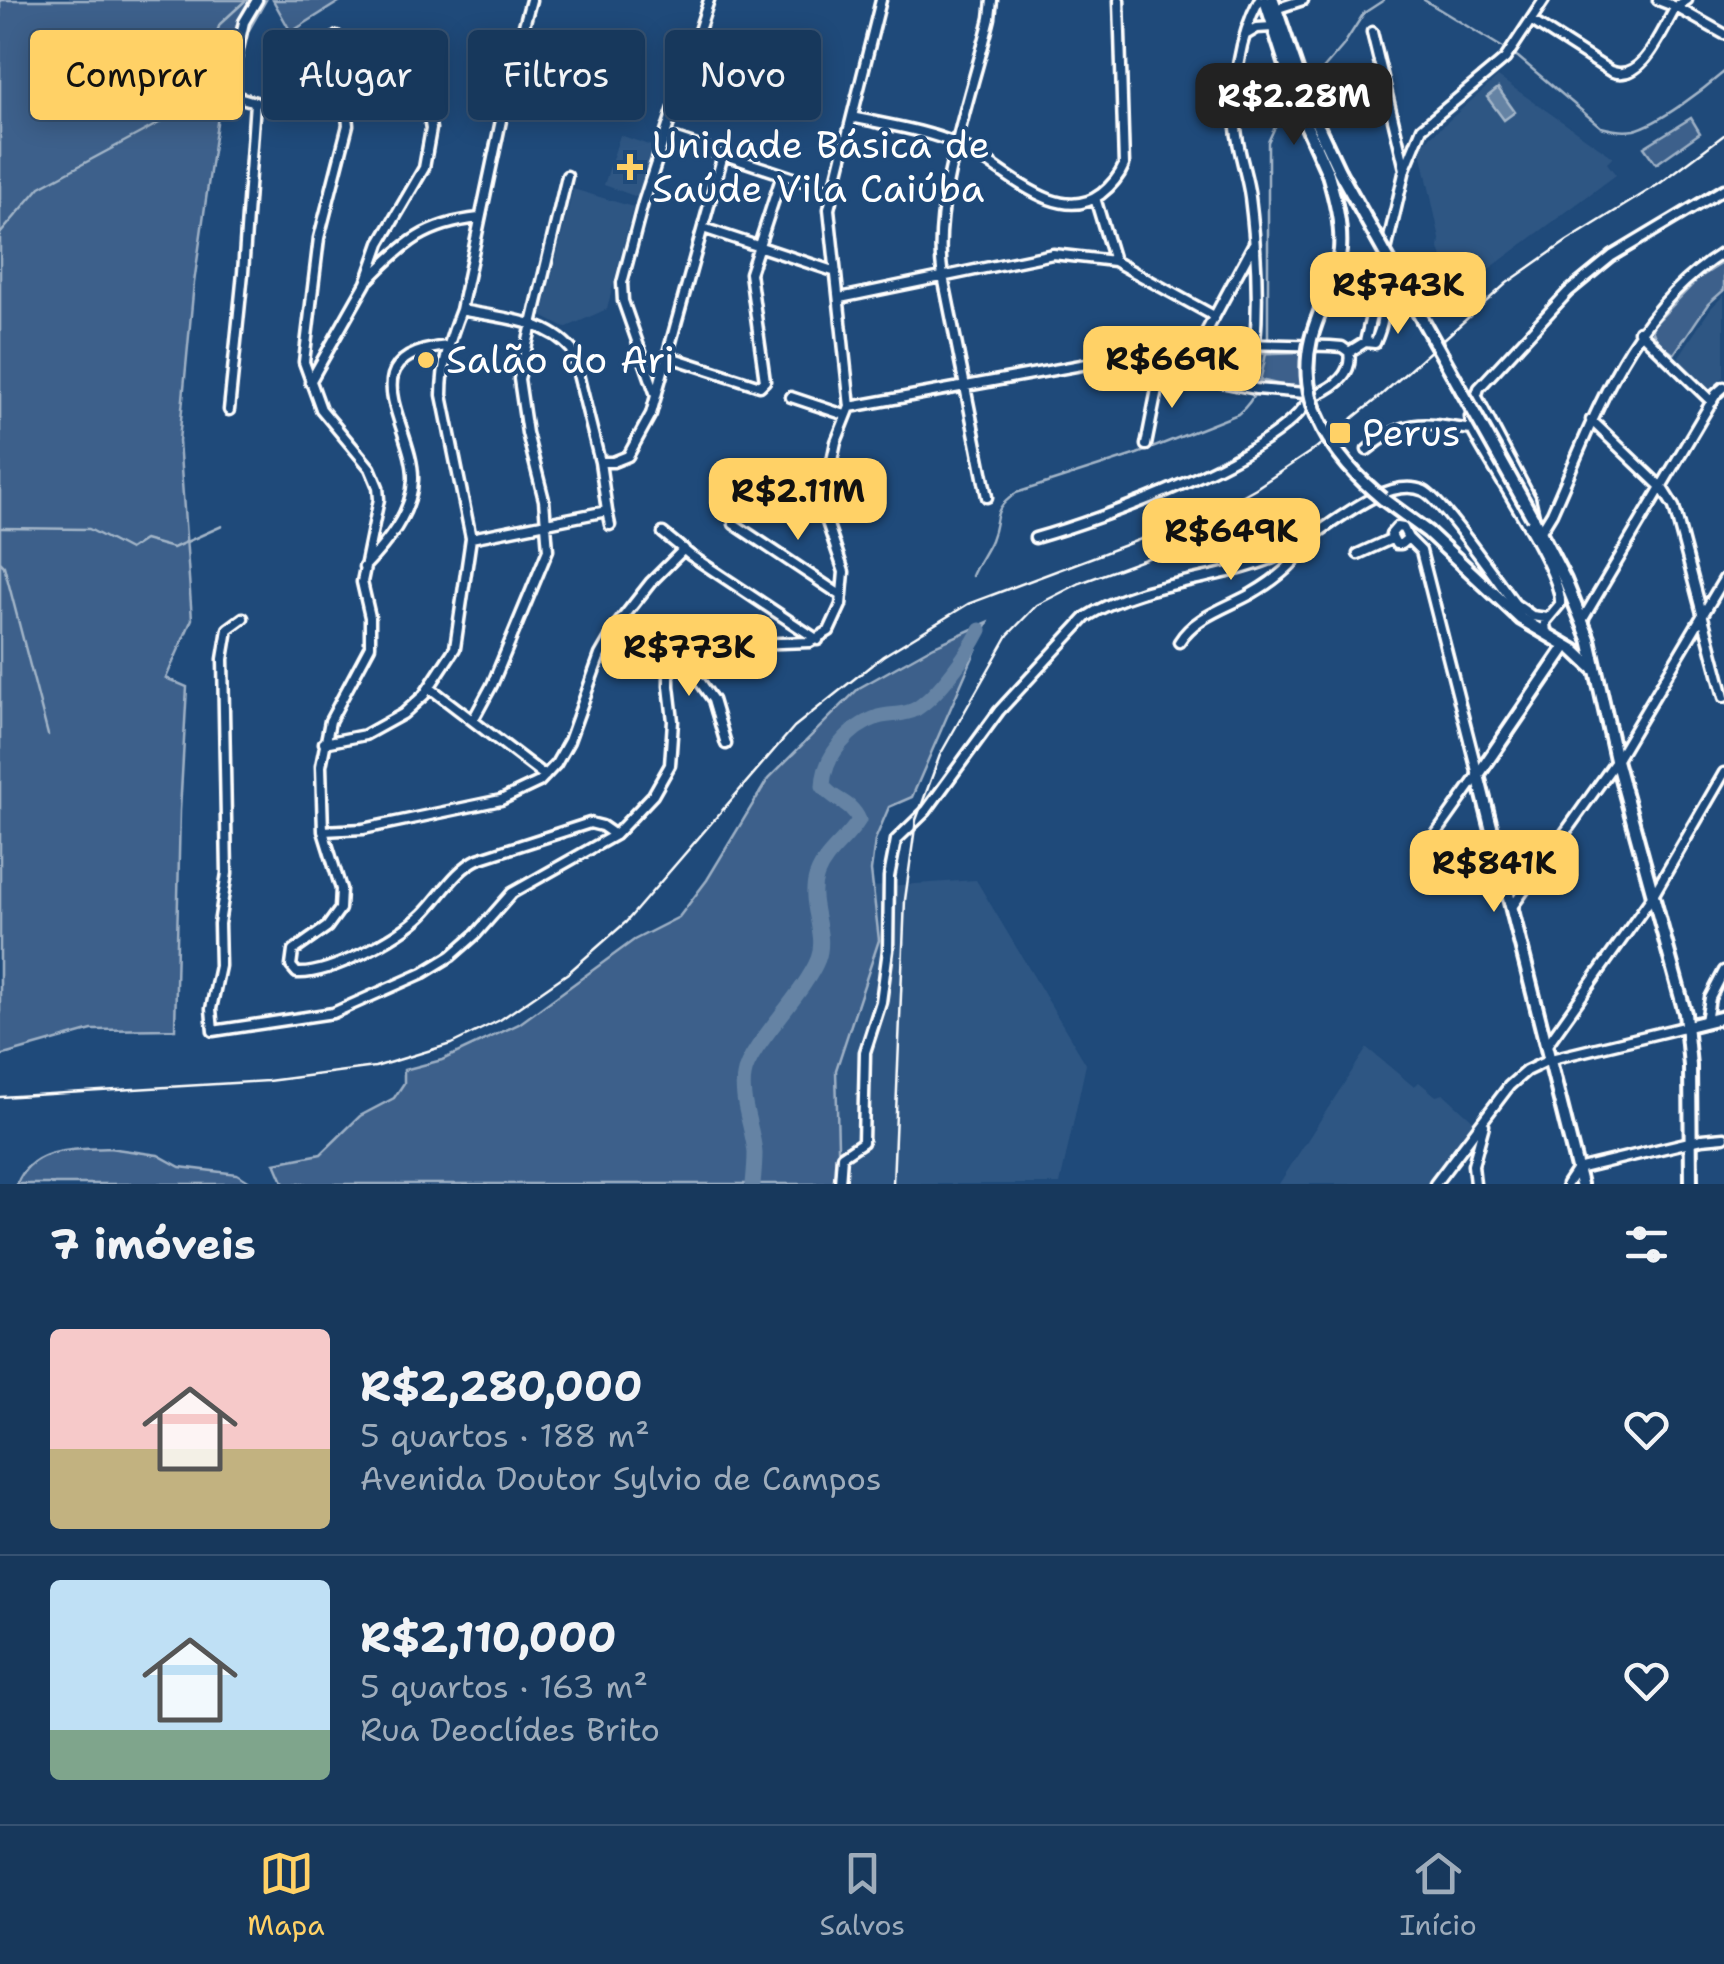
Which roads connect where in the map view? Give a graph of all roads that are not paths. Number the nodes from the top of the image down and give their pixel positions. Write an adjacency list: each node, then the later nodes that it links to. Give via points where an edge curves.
1 (257, 0): 62 (street, via 244,22 228,94 254,102)
2 (531, 0): 32 (street)
3 (709, 0): 22 (street)
4 (881, 0): 19 (street)
5 (992, 0): 23 (street)
6 (1119, 0): 31 (street, via 1124,165)
7 (1302, 0): 11 (street)
8 (1544, 0): 13 (street)
9 (1658, 0): 12 (street)
10 (1687, 0): 12 (street)
11 (1268, 4): 14 (main road); 17 (street); 18 (main road)
12 (1676, 8): 13 (street, via 1626,75); 16 (street)
13 (1531, 22): 25 (street, via 1505,59 1428,120)
14 (1272, 27): 17 (street); 18 (main road)
15 (1372, 32): 25 (street)
16 (1724, 34)
17 (1245, 35): 34 (street, via 1235,106)
18 (1296, 86): 26 (main road)
19 (852, 117): 23 (street); 30 (street)
20 (348, 120): 54 (street, via 319,238 304,358)
21 (429, 120): 41 (street, via 429,152 380,242)
22 (667, 136): 24 (street); 59 (street, via 622,289)
23 (958, 144): 31 (street, via 1048,199 1063,204); 40 (street, via 940,224)
24 (723, 155): 27 (street); 33 (street)
25 (1405, 169): 37 (street)
26 (1333, 173): 37 (main road, bridge); 89 (main road, bridge, via 1340,249 1311,336 1308,368 1326,438 1364,484)
27 (782, 175): 30 (street); 35 (street)
28 (567, 176): 45 (street)
29 (1724, 189): 58 (street, via 1596,267)
30 (833, 192): 39 (street, via 829,222)
31 (1095, 198): 38 (street)
32 (479, 218): 41 (street, via 418,234); 43 (street)
33 (703, 228): 35 (street); 51 (street)
34 (1253, 245): 44 (street); 48 (street)
35 (757, 247): 39 (street); 51 (street, via 750,278 764,381 760,386)
36 (1724, 252): 46 (street, via 1680,284)
37 (1384, 254): 50 (street, via 1376,344); 72 (main road, bridge)
38 (1114, 261): 40 (street, via 1052,254); 44 (street)
39 (836, 272): 42 (street)
40 (943, 276): 42 (street); 55 (street)
41 (366, 283): 54 (street)
42 (840, 298): 63 (street)
43 (461, 310): 45 (street); 49 (street)
44 (1214, 316): 47 (street)
45 (530, 324): 68 (street, via 562,339 576,355); 73 (street, via 519,386)
46 (1639, 331): 61 (street); 64 (street)
47 (1202, 343): 48 (street); 53 (street)
48 (1256, 344): 50 (street, via 1342,346)
49 (448, 346): 77 (street, via 442,395); 82 (street, via 410,357 392,378 414,482 406,510)
50 (1349, 352): 57 (street, via 1347,372)
51 (670, 357): 59 (street)
52 (1162, 369): 53 (street); 55 (street, via 1102,360); 66 (street)
53 (1194, 375): 57 (street)
54 (310, 382): 82 (street, via 321,409 361,454 378,487)
55 (965, 386): 63 (street); 70 (street)
56 (1724, 387): 61 (street)
57 (1312, 394): 78 (street, via 1298,417 1251,449 1123,510)
58 (1476, 394): 65 (street); 72 (street, via 1530,498)
59 (656, 395): 68 (street, via 628,456)
60 (791, 397): 63 (street)
61 (1712, 402): 69 (street)
62 (229, 410)
63 (847, 411): 84 (street, via 824,498 842,565)
64 (1591, 420): 69 (street); 72 (street, via 1555,507)
65 (1472, 430): 67 (street, via 1422,422 1400,427); 87 (street, via 1559,586 1560,604)
66 (1146, 445)
67 (1367, 450)
68 (600, 462): 71 (street)
69 (1662, 488): 85 (street, via 1676,514); 88 (street)
70 (987, 497)
71 (607, 511): 73 (street); 75 (street)
72 (1536, 523): 88 (main road)
73 (547, 524): 77 (street); 97 (street, via 540,575)
74 (734, 524): 84 (street)
75 (610, 525)
76 (664, 533): 80 (street)
77 (471, 538): 95 (street, via 456,648)
78 (1035, 538)
79 (1312, 538): 87 (street, via 1378,494 1424,492 1515,604); 91 (street, via 1285,571 1197,622); 119 (street, via 1272,559 1152,590 1086,617 896,840 884,984 865,1052 863,1142 842,1156)
80 (684, 550): 90 (street); 103 (street, via 618,624 569,740)
81 (1358, 554): 102 (street, via 1391,540 1397,527 1418,545)
82 (364, 567): 98 (street, via 370,646)
83 (1724, 579): 85 (street)
84 (842, 596): 90 (street, via 834,623)
85 (1703, 616): 96 (street); 100 (street)
86 (242, 618): 105 (street, via 228,628 223,659 227,872 213,1031 324,1015 423,973 469,941 512,893)
87 (1547, 618): 89 (street)
88 (1583, 619): 94 (main road)
89 (1546, 634): 92 (main road)
90 (818, 640): 93 (street)
91 (1180, 642)
92 (1566, 646): 94 (main road); 102 (main road)
93 (692, 650): 99 (street, via 693,672 713,700); 105 (street, via 678,657 670,675 668,772)
94 (1594, 670): 100 (main road)
95 (430, 688): 97 (street); 98 (street, via 379,730)
96 (1724, 697)
97 (473, 720): 103 (street)
98 (324, 743): 104 (street)
99 (726, 744)
100 (1616, 760): 107 (main road); 108 (street)
101 (1724, 773): 107 (street)
102 (1478, 775): 106 (street); 108 (main road)
103 (545, 776): 104 (street, via 502,800 363,829)
104 (323, 830): 105 (street, via 341,889 340,910 327,928 293,951 297,973 314,972 401,932 478,859 590,823)
105 (615, 836)
106 (1427, 848)
107 (1654, 894): 112 (main road); 113 (street)
108 (1512, 907): 113 (main road)
109 (1724, 971): 111 (street)
110 (1724, 1017): 111 (main road)
111 (1706, 1021): 112 (main road)
112 (1688, 1026): 114 (street); 117 (main road)
113 (1548, 1045): 114 (main road)
114 (1551, 1059): 115 (street, via 1509,1086); 118 (main road)
115 (1485, 1120): 120 (street); 121 (street)
116 (1724, 1137): 117 (street)
117 (1691, 1141): 118 (street); 124 (main road)
118 (1577, 1169): 122 (street); 123 (main road)
119 (840, 1184)
120 (1435, 1184)
121 (1475, 1184)
122 (1568, 1184)
123 (1580, 1184)
124 (1692, 1184)

